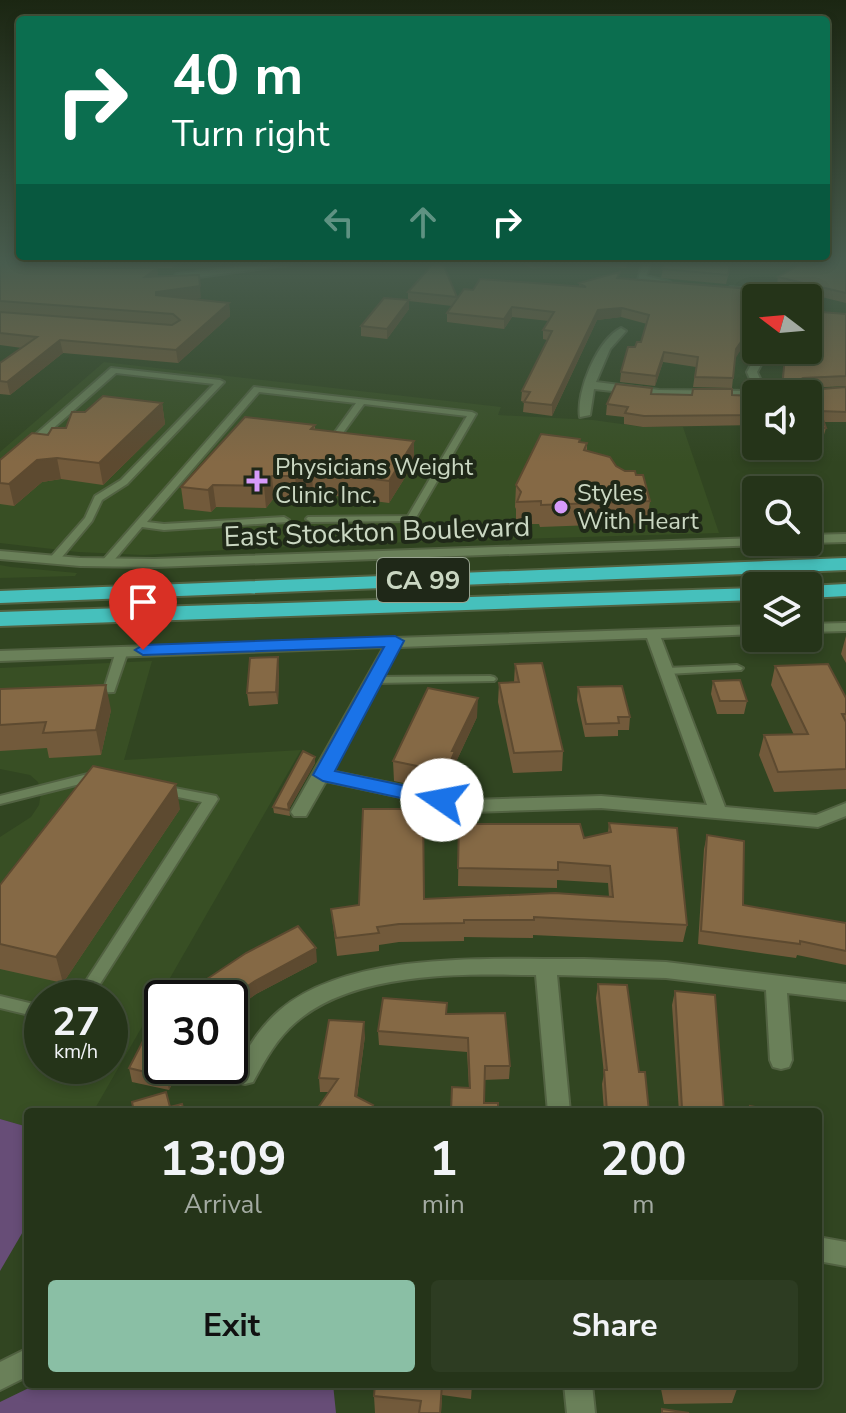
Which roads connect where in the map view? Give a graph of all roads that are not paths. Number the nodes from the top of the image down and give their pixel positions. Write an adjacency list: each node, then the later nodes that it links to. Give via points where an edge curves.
1 (621, 331): 2 (street, via 608,342)
2 (591, 385): 3 (street, via 672,394); 5 (street)
3 (742, 394)
4 (362, 401): 6 (lane); 8 (lane, via 472,414 411,519); 10 (lane, via 257,389)
5 (584, 415)
6 (337, 435)
7 (22, 450): 15 (lane, via 114,370 220,382 124,482 98,498 89,519)
8 (311, 519)
9 (284, 520): 10 (lane)
10 (140, 524): 16 (lane)
11 (846, 538): 12 (street)
12 (822, 539)
13 (742, 542): 16 (street, East Stockton Boulevard)
14 (0, 555): 15 (street, East Stockton Boulevard)
15 (53, 561): 16 (street, East Stockton Boulevard)
16 (106, 563)
17 (846, 564): 21 (highway, CA 99)
18 (846, 590): 19 (highway)
19 (822, 591)
20 (742, 594): 22 (highway, CA 99)
21 (0, 597)
22 (0, 619)
23 (846, 627): 24 (street)
24 (822, 628)
25 (742, 631): 26 (street)
26 (653, 635): 27 (street); 31 (street)
27 (395, 641): 28 (street); 33 (street)
28 (122, 651): 29 (street); 34 (lane, via 110,689)
29 (0, 656)
30 (737, 668): 31 (lane)
31 (667, 671): 41 (street)
32 (490, 679): 33 (lane)
33 (374, 680): 35 (street)
34 (79, 690)
35 (323, 775): 40 (street); 41 (street, via 471,806 601,802)
36 (107, 780): 38 (lane, via 92,777)
37 (151, 788): 43 (lane, via 211,799)
38 (0, 800)
39 (846, 809): 41 (street, via 818,821)
40 (300, 812)
41 (718, 812)
42 (546, 968): 44 (street, via 648,969); 49 (street, via 471,967 391,975 336,990 283,1020 264,1039); 50 (street)
43 (95, 980)
44 (776, 985): 45 (street); 48 (street)
45 (846, 992)
46 (0, 1002): 47 (lane)
47 (24, 1008)
48 (781, 1060)
49 (248, 1069)
50 (559, 1108)
51 (822, 1250): 52 (street)
52 (846, 1254)
53 (24, 1364): 54 (street)
54 (0, 1376)
55 (578, 1388): 56 (street)
56 (581, 1413)

